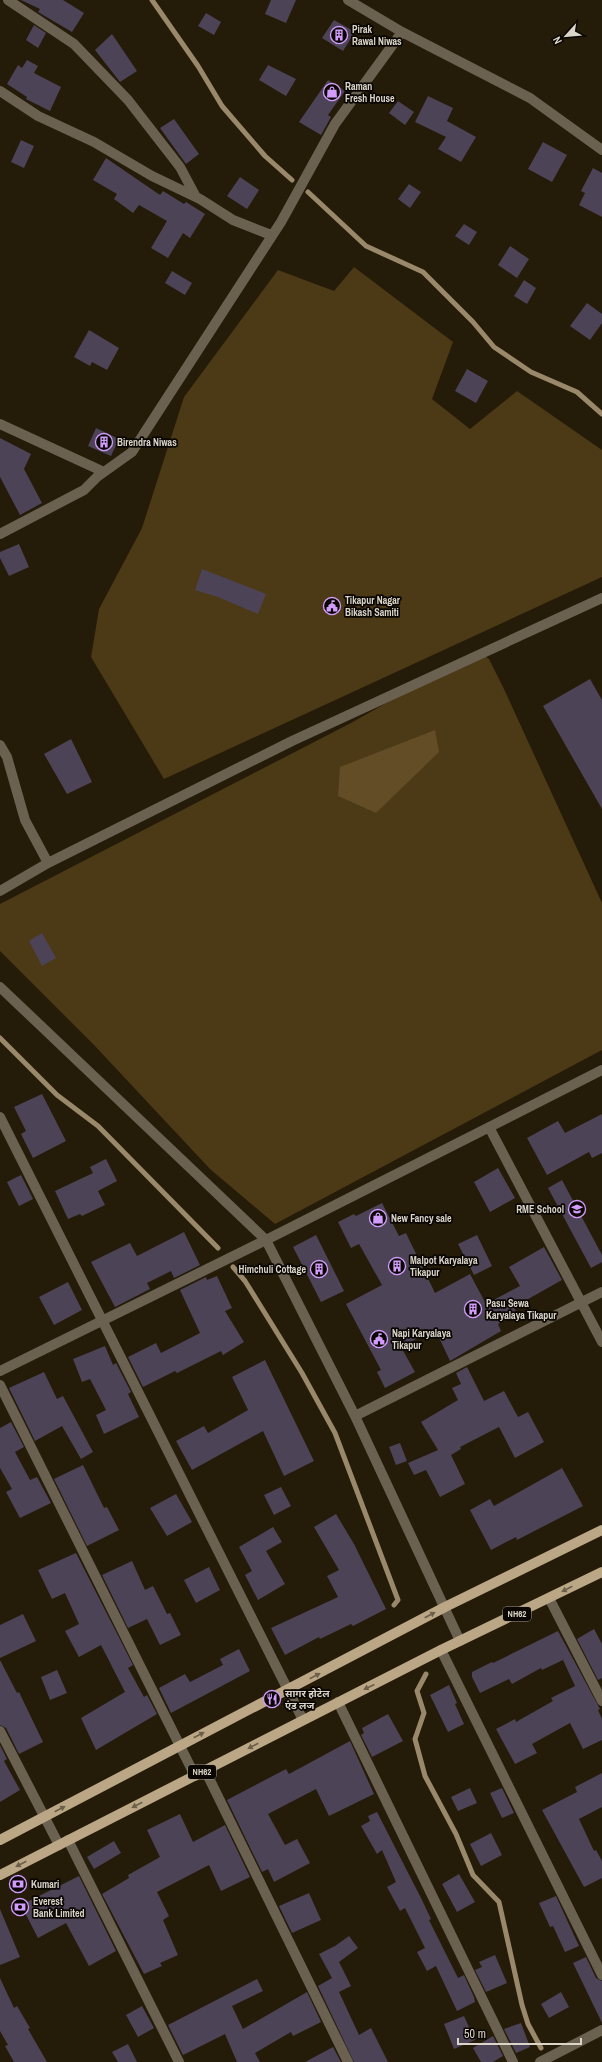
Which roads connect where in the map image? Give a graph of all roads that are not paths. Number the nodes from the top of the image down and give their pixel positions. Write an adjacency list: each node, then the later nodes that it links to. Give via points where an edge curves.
1 (8, 0): 6 (street, via 74,44 128,100 180,168)
2 (348, 0): 3 (street)
3 (402, 32): 5 (street, via 530,98); 7 (street, via 335,124 281,222)
4 (0, 91): 6 (street, via 38,116 94,142 152,176)
5 (602, 150)
6 (196, 197): 7 (street, via 233,220)
7 (271, 235): 9 (street, via 132,452)
8 (0, 424): 9 (street)
9 (104, 472): 10 (street, via 84,490)
10 (0, 534)
11 (602, 598): 13 (street, via 292,741)
12 (0, 745): 13 (street, via 7,757 25,820)
13 (48, 863): 14 (street)
14 (0, 891)
15 (0, 987): 19 (street)
16 (602, 1070): 18 (street)
17 (0, 1117): 22 (street)
18 (489, 1127): 19 (street); 21 (street)
19 (266, 1240): 22 (street); 26 (street)
20 (602, 1292): 21 (street)
21 (582, 1303): 23 (street); 26 (street)
22 (102, 1321): 24 (street); 33 (street)
23 (602, 1342)
24 (0, 1371)
25 (0, 1386): 38 (street)
26 (355, 1416): 30 (street)
27 (602, 1530): 30 (main road)
28 (602, 1572): 29 (main road, NH62, one-way to 29)
29 (549, 1598): 31 (main road, NH62); 34 (street)
30 (444, 1607): 31 (street); 33 (main road, one-way to 30)
31 (460, 1641): 32 (main road, NH62)
32 (437, 1653): 35 (main road, NH62, one-way to 35); 45 (street)
33 (288, 1690): 36 (street); 38 (main road, one-way to 33)
34 (602, 1701)
35 (338, 1702): 36 (main road, NH62); 49 (street)
36 (303, 1720): 39 (main road, NH62, one-way to 39)
37 (0, 1731): 41 (street)
38 (180, 1745): 40 (street); 41 (main road, one-way to 38)
39 (204, 1770): 40 (main road, NH62); 48 (street)
40 (195, 1776): 43 (main road, NH62, one-way to 43)
41 (44, 1817): 42 (main road); 43 (street)
42 (0, 1840)
43 (63, 1842): 44 (main road, NH62, one-way to 44); 47 (street)
44 (0, 1875)
45 (602, 1975)
46 (602, 2030): 50 (street)
47 (178, 2062)
48 (348, 2062)
49 (512, 2062)
50 (540, 2062)

